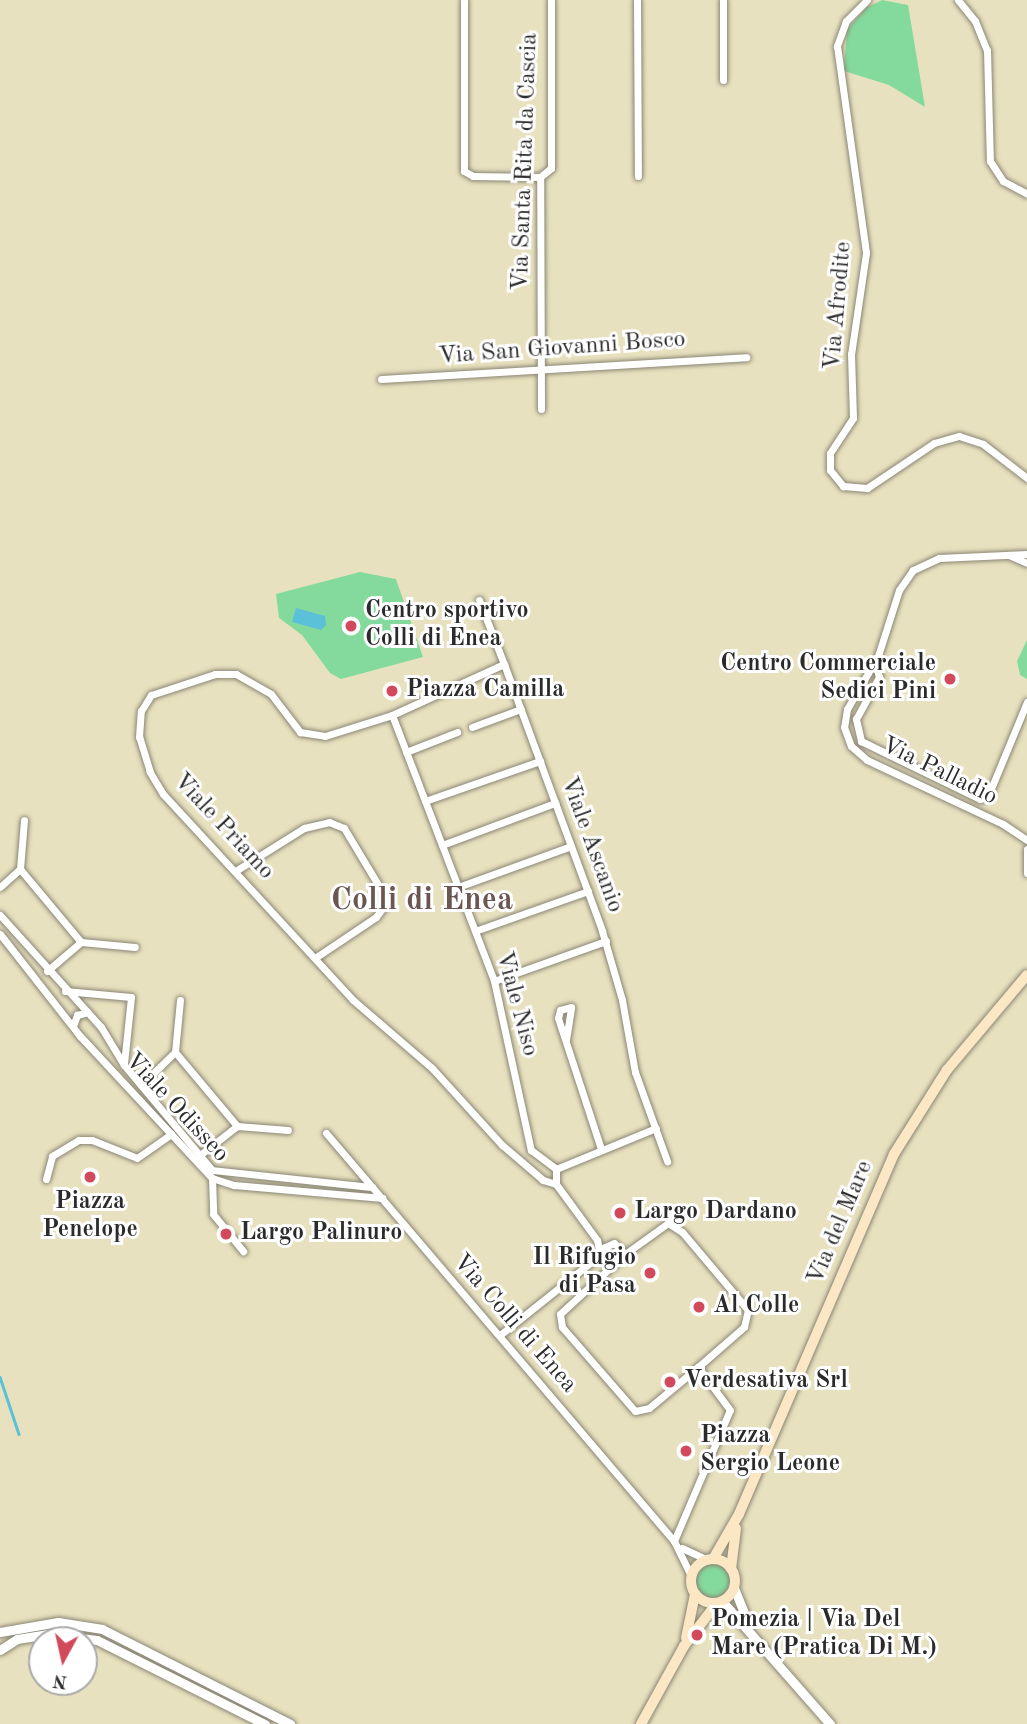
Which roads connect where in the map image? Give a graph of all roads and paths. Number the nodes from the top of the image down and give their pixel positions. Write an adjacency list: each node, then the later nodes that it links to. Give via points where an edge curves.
1 (464, 0): 9 (street, via 464,171 473,176)
2 (551, 0): 9 (street, Via Santa Rita da Cascia, via 551,168)
3 (638, 0): 8 (street)
4 (723, 0): 7 (street)
5 (867, 0): 15 (street, Via Afrodite, via 846,21 838,46 866,253 852,347 852,421 831,451 830,470 843,486 864,489 934,443 959,436 983,444)
6 (958, 0): 10 (street, via 975,21 986,50 990,161 1003,181)
7 (723, 80)
8 (638, 176)
9 (540, 177): 12 (street, Via Santa Rita da Cascia)
10 (1027, 194)
11 (746, 356): 12 (street, Via San Giovanni Bosco)
12 (541, 372): 13 (street, Via San Giovanni Bosco); 14 (street, Via Santa Rita da Cascia)
13 (381, 379)
14 (541, 409)
15 (1027, 478)
16 (1027, 554): 17 (street, Via Palladio)
17 (1009, 555): 18 (street); 20 (street, Via Palladio, via 939,558 917,567 899,590)
18 (1027, 563)
19 (479, 600): 21 (street, Viale Ascanio)
20 (875, 662): 22 (street, via 879,677 856,719 861,741 980,799 988,796); 32 (street, Via Palladio, via 844,716 845,732 854,750)
21 (504, 664): 23 (street, Viale Ascanio); 24 (street)
22 (1027, 702)
23 (522, 709): 25 (street); 28 (street, Viale Ascanio)
24 (391, 715): 27 (street, Viale Niso); 37 (street, Viale Priamo, via 332,735 308,735 295,727 267,691 227,672 169,686 148,698 139,733 152,776 169,801)
25 (472, 727)
26 (457, 732): 27 (street)
27 (406, 752): 29 (street, Viale Niso)
28 (540, 761): 29 (street); 30 (street, Viale Ascanio)
29 (425, 802): 33 (street, Viale Niso)
30 (555, 803): 33 (street); 34 (street, Viale Ascanio)
31 (24, 820): 36 (street)
32 (1027, 841)
33 (442, 845): 40 (street, Viale Niso)
34 (571, 846): 40 (street); 41 (street, Viale Ascanio)
35 (1027, 849): 38 (street)
36 (20, 869): 39 (street); 45 (street)
37 (237, 870): 49 (street, Viale Priamo); 49 (street, via 303,828 329,822 344,828 383,893 384,905 376,916)
38 (1027, 873)
39 (0, 887)
40 (458, 887): 43 (street, Viale Niso)
41 (588, 891): 43 (street); 46 (street, Viale Ascanio)
42 (0, 915): 48 (street, Viale Odisseo)
43 (475, 931): 53 (street, Viale Niso)
44 (0, 934): 50 (street, Viale Odisseo)
45 (81, 942): 47 (street); 51 (street)
46 (606, 942): 53 (street); 65 (street, Viale Ascanio, via 635,1072)
47 (135, 947)
48 (33, 954): 50 (street); 51 (street, Viale Odisseo)
49 (315, 958): 72 (street, Viale Priamo, via 353,1000 432,1068)
50 (23, 961): 57 (street, Viale Odisseo)
51 (47, 971): 54 (street, Viale Odisseo)
52 (1027, 975): 87 (main road, Via del Mare, via 947,1070 894,1153)
53 (494, 981): 70 (street, Viale Niso)
54 (65, 990): 56 (street, Viale Odisseo); 62 (street, via 131,997)
55 (180, 1000): 61 (street)
56 (88, 1013): 57 (street, via 77,1015); 58 (street, Viale Odisseo)
57 (73, 1026): 60 (street, Viale Odisseo)
58 (107, 1037): 60 (street); 62 (street, Viale Odisseo)
59 (566, 1040): 69 (street)
60 (93, 1048): 68 (street, Viale Odisseo)
61 (174, 1052): 63 (street); 64 (street)
62 (124, 1065): 63 (street, Viale Odisseo)
63 (141, 1084): 71 (street, Viale Odisseo)
64 (237, 1126): 66 (street); 71 (street)
65 (656, 1128): 69 (street); 73 (street, Viale Ascanio)
66 (288, 1130)
67 (326, 1133): 79 (street, Via Colli di Enea)
68 (170, 1134): 76 (street, Viale Odisseo); 77 (street, via 137,1158 92,1140 79,1140 52,1156)
69 (601, 1149): 74 (street)
70 (531, 1150): 72 (street); 74 (street)
71 (200, 1155): 75 (street, Viale Odisseo, via 220,1173)
72 (519, 1159): 78 (street, Viale Priamo, via 542,1180)
73 (667, 1161)
74 (556, 1169): 78 (street)
75 (260, 1177): 79 (street, Viale Odisseo); 80 (street)
76 (212, 1178): 80 (street, Viale Odisseo); 83 (street, via 213,1214)
77 (46, 1179)
78 (556, 1184): 82 (street)
79 (373, 1187): 81 (street, Via Colli di Enea)
80 (260, 1188): 81 (street, Viale Odisseo)
81 (382, 1198): 85 (street, Via Colli di Enea)
82 (600, 1249): 84 (street, via 614,1243); 85 (street, via 595,1261)
83 (243, 1251)
84 (625, 1254): 86 (street, via 659,1227 673,1224 747,1308 746,1325); 86 (street, via 564,1307 561,1326 635,1411 649,1408)
85 (500, 1335): 88 (street, Via Colli di Enea)
86 (698, 1367): 88 (street, via 730,1410)
87 (739, 1514): 89 (main road, Via del Mare); 90 (main road, Via del Mare)
88 (674, 1541): 89 (street, Via Colli di Enea, via 692,1556); 91 (street, Via Colli di Enea)
89 (710, 1559): 90 (main road); 91 (main road)
90 (731, 1569): 92 (main road)
91 (691, 1576): 93 (main road)
92 (734, 1588): 94 (main road); 96 (street)
93 (695, 1594): 94 (main road); 97 (main road)
94 (720, 1602): 96 (street); 97 (main road)
95 (0, 1632): 100 (street, via 58,1622 102,1629)
96 (755, 1635): 102 (street)
97 (684, 1646): 101 (main road)
98 (0, 1650): 99 (street, via 37,1635 97,1640)
99 (265, 1724)
100 (290, 1724)
101 (641, 1724)
102 (830, 1724)

